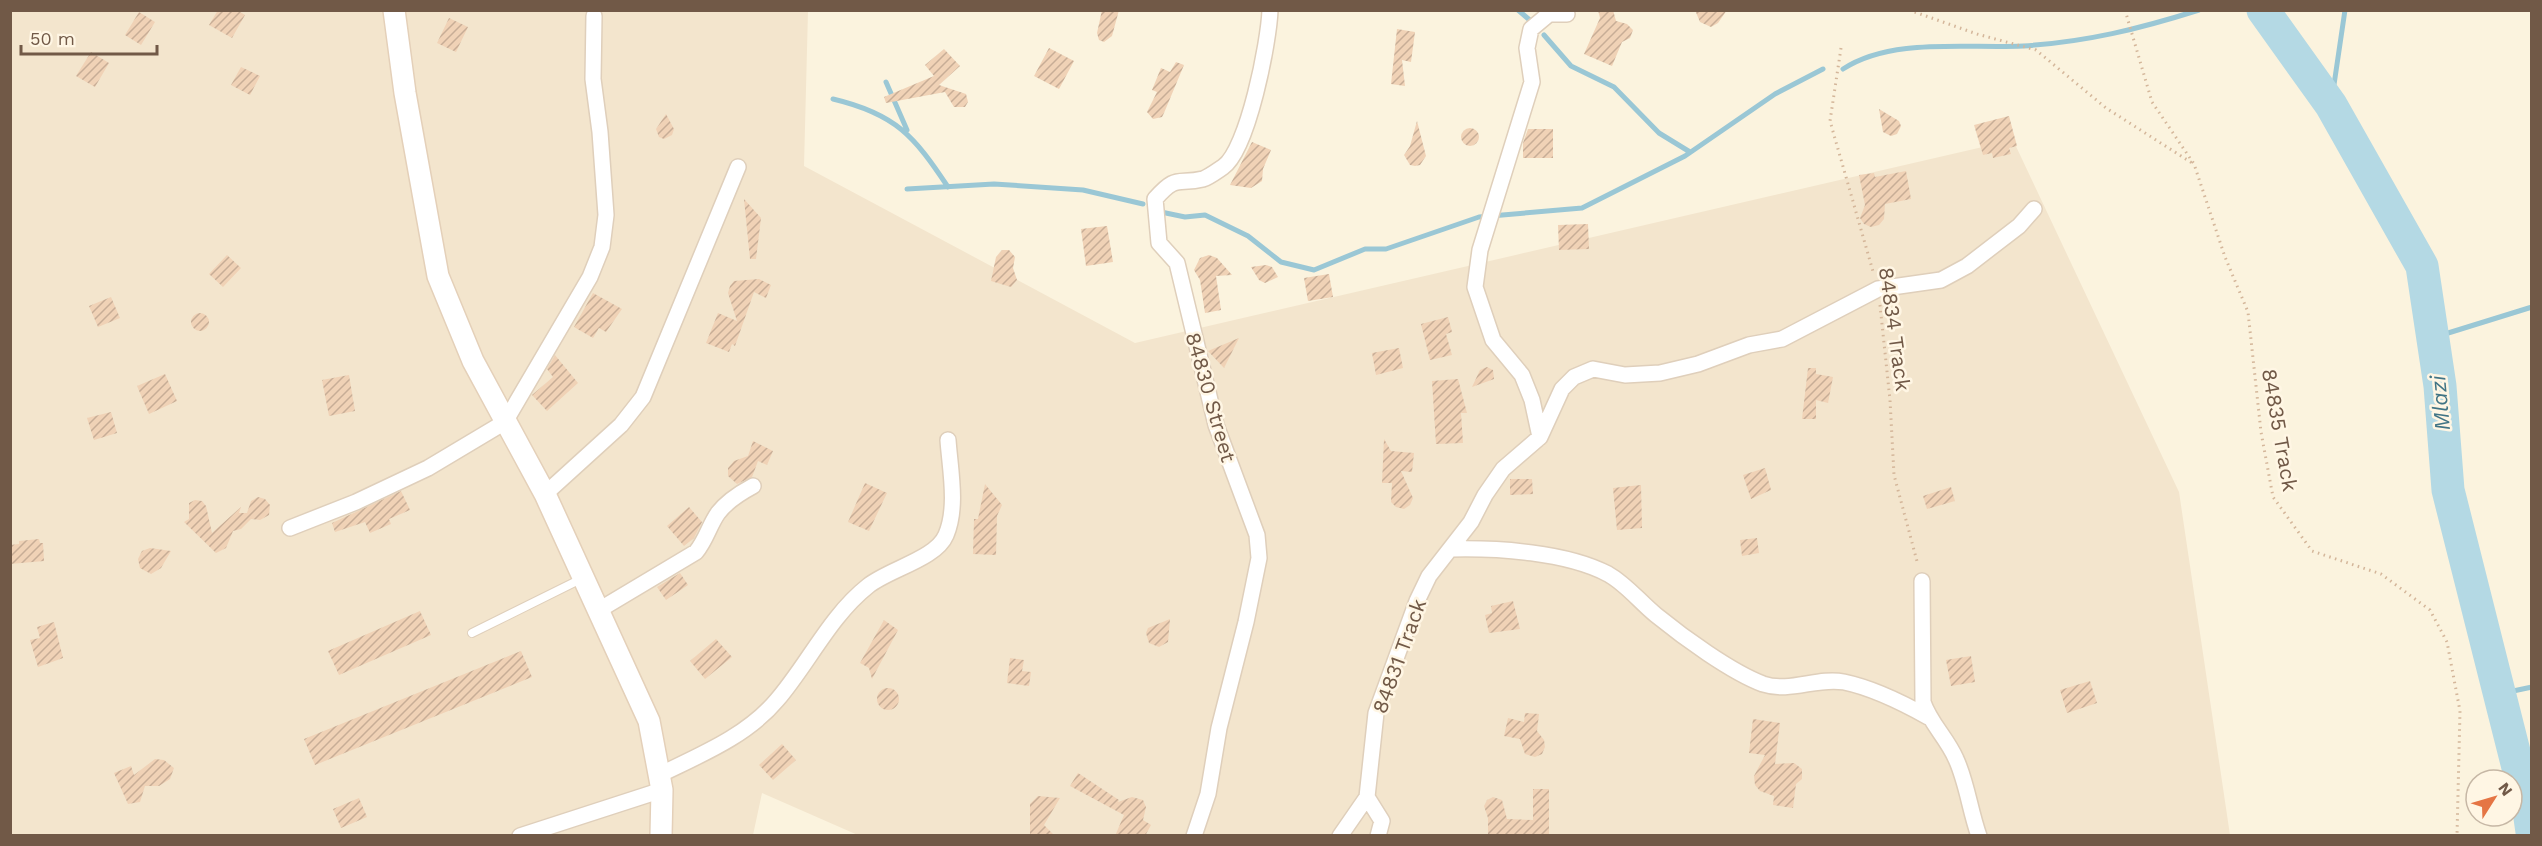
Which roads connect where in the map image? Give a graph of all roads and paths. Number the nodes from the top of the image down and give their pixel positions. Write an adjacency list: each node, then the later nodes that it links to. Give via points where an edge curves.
1 (394, 10): 12 (street, via 438,276 469,351)
2 (1270, 10): 28 (street, 84830 Street, via 1264,62 1239,141 1226,165 1204,179 1183,179 1167,186 1155,199 1160,243 1178,263 1216,425 1257,535 1259,558 1219,728 1208,794)
3 (1909, 10): 8 (path, via 2036,50 2106,108)
4 (2125, 10): 8 (path, 84835 Track, via 2152,102)
5 (1567, 14): 13 (street, via 1549,14 1532,29 1527,48 1532,82 1480,250 1475,287 1493,340 1522,375)
6 (594, 16): 12 (street, via 593,79 606,215 602,247 590,277)
7 (1841, 48): 11 (path, 84834 Track, via 1830,121)
8 (2194, 164): 32 (path, 84835 Track, via 2248,312 2260,432 2273,497 2312,551 2380,574 2430,610 2447,642 2460,711)
9 (738, 166): 16 (street, via 642,397 621,425)
10 (2034, 209): 11 (street, via 2019,226 1941,280)
11 (1878, 289): 13 (street, via 1782,339 1749,345 1698,364 1660,373 1625,375 1593,369 1574,377 1562,390); 20 (path, 84834 Track, via 1894,475)
12 (505, 422): 16 (street); 17 (street, via 428,468)
13 (1540, 437): 18 (street, 84831 Track, via 1503,469)
14 (948, 440): 24 (street, via 951,515 938,547 865,588 759,719)
15 (753, 486): 21 (street, via 733,497 718,514 696,552)
16 (545, 494): 19 (street)
17 (290, 528)
18 (1452, 549): 23 (street, via 1522,552 1581,564 1609,574 1657,616 1741,674 1765,685 1787,688 1843,682); 25 (street, 84831 Track, via 1429,576 1417,601 1376,713)
19 (584, 578): 21 (street); 22 (lane)
20 (1922, 581): 23 (street, via 1923,702)
21 (599, 610): 24 (street, via 649,721)
22 (472, 633)
23 (1928, 717): 31 (street, via 1958,762)
24 (660, 782): 26 (street); 27 (street)
25 (1367, 797): 29 (street, 84831 Track); 30 (street, via 1382,820)
26 (520, 836)
27 (661, 836)
28 (1194, 836)
29 (1340, 836)
30 (1378, 836)
31 (1979, 836)
32 (2457, 836)

